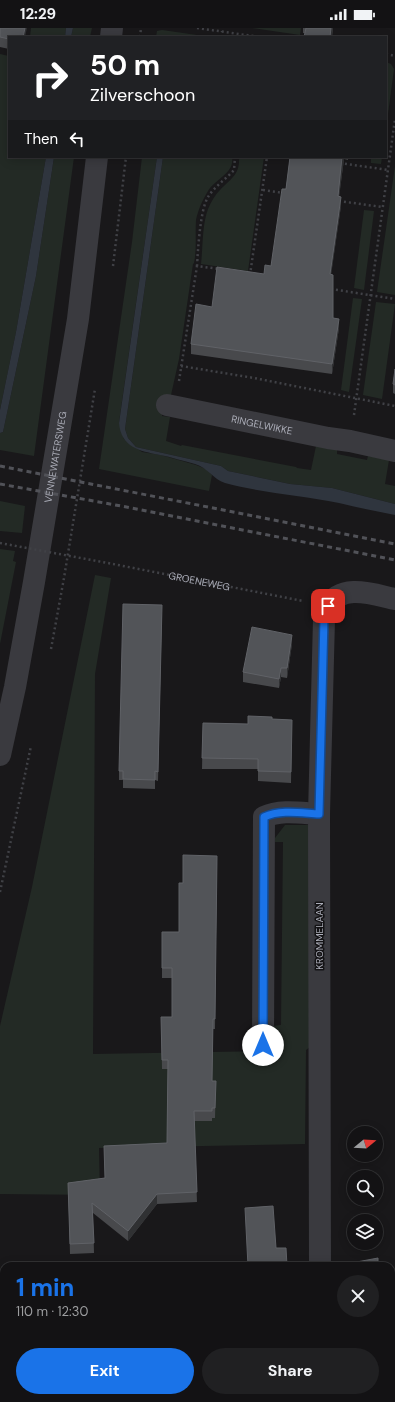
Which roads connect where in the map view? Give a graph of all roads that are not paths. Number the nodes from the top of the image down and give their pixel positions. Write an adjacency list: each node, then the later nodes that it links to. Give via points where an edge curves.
1 (97, 158): 5 (street, VENNEWATERSWEG, via 78,319 34,582)
2 (170, 406): 3 (street, RINGELWIKKE)
3 (395, 451)
4 (395, 600): 6 (street, KROMMELAAN, via 357,592 344,594 328,606 324,619)
5 (0, 755)
6 (319, 814): 7 (street, via 284,812 264,817); 8 (street, KROMMELAAN)
7 (263, 1045)
8 (320, 1262)

